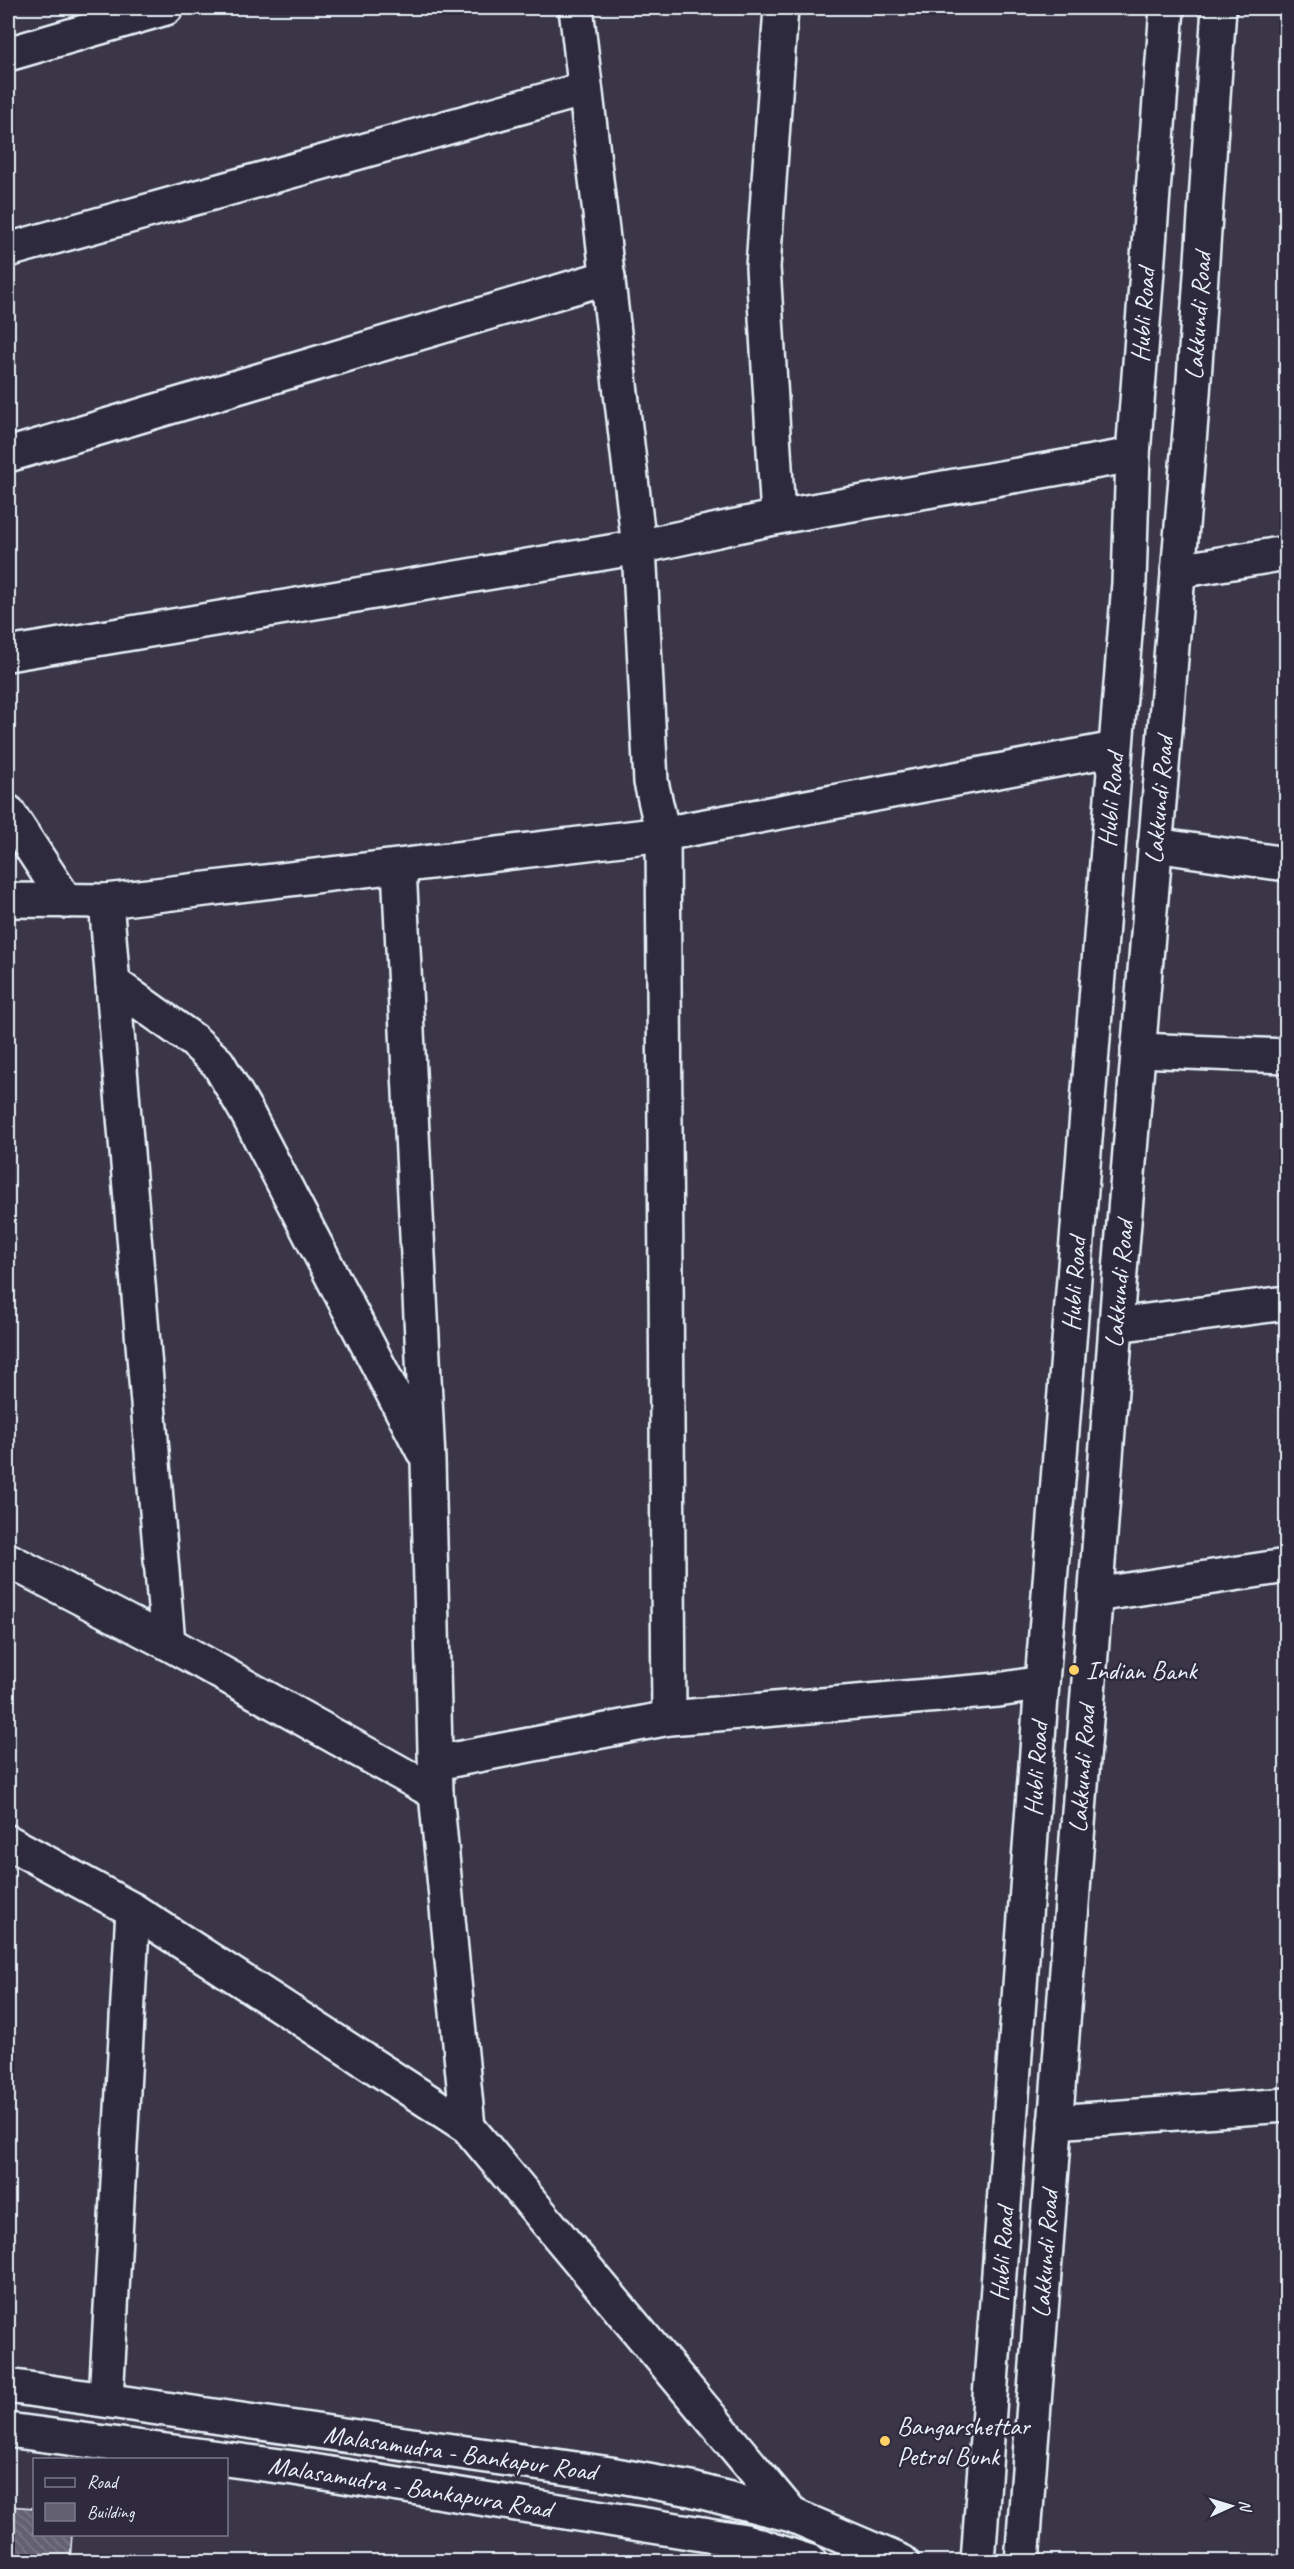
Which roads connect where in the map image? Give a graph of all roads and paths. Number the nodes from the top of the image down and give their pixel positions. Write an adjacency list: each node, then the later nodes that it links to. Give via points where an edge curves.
1 (166, 8): 6 (street)
2 (576, 8): 7 (street)
3 (781, 8): 12 (street, via 763,267)
4 (1167, 8): 10 (street, Hubli Road)
5 (1219, 8): 15 (street, Lakkundi Road)
6 (8, 54)
7 (585, 89): 8 (street); 9 (street)
8 (8, 250)
9 (608, 277): 11 (street); 13 (street)
10 (1133, 455): 12 (street); 17 (street, Hubli Road, via 1129,583)
11 (8, 456)
12 (778, 517): 13 (street)
13 (639, 547): 16 (street); 19 (street, via 651,782)
14 (1287, 553): 15 (street)
15 (1178, 571): 20 (street, Lakkundi Road)
16 (8, 654)
17 (1116, 750): 19 (street); 36 (street, Hubli Road)
18 (8, 812): 24 (street)
19 (663, 834): 22 (street); 37 (street)
20 (1155, 845): 21 (street); 27 (street, Lakkundi Road)
21 (1287, 864)
22 (399, 867): 25 (street); 31 (street)
23 (8, 900): 24 (street)
24 (66, 901): 25 (street)
25 (106, 901): 26 (street)
26 (113, 983): 31 (street, via 193,1040 218,1063); 35 (street)
27 (1138, 1050): 28 (street); 30 (street, Lakkundi Road)
28 (1287, 1056)
29 (1287, 1303): 30 (street)
30 (1116, 1325): 34 (street, Lakkundi Road)
31 (428, 1460): 38 (street)
32 (8, 1560): 35 (street)
33 (1287, 1566): 34 (street)
34 (1095, 1595): 42 (street, Lakkundi Road)
35 (168, 1643): 38 (street)
36 (1042, 1683): 37 (street); 52 (street, Hubli Road)
37 (669, 1718): 38 (street)
38 (436, 1778): 43 (street)
39 (8, 1842): 40 (street)
40 (133, 1910): 43 (street); 45 (street)
41 (1287, 2105): 42 (street)
42 (1055, 2122): 53 (street, Lakkundi Road)
43 (468, 2127): 49 (street)
44 (8, 2386): 45 (street, Malasamudra - Bankapur Road)
45 (106, 2399): 49 (street, Malasamudra - Bankapur Road, via 610,2474 692,2489)
46 (8, 2430): 47 (street, Malasamudra - Bankapura Road)
47 (219, 2458)
48 (228, 2459): 50 (street, Malasamudra - Bankapura Road, via 734,2539)
49 (792, 2515): 51 (street, Malasamudra - Bankapur Road)
50 (810, 2562)
51 (902, 2562)
52 (978, 2562)
53 (1022, 2562)

